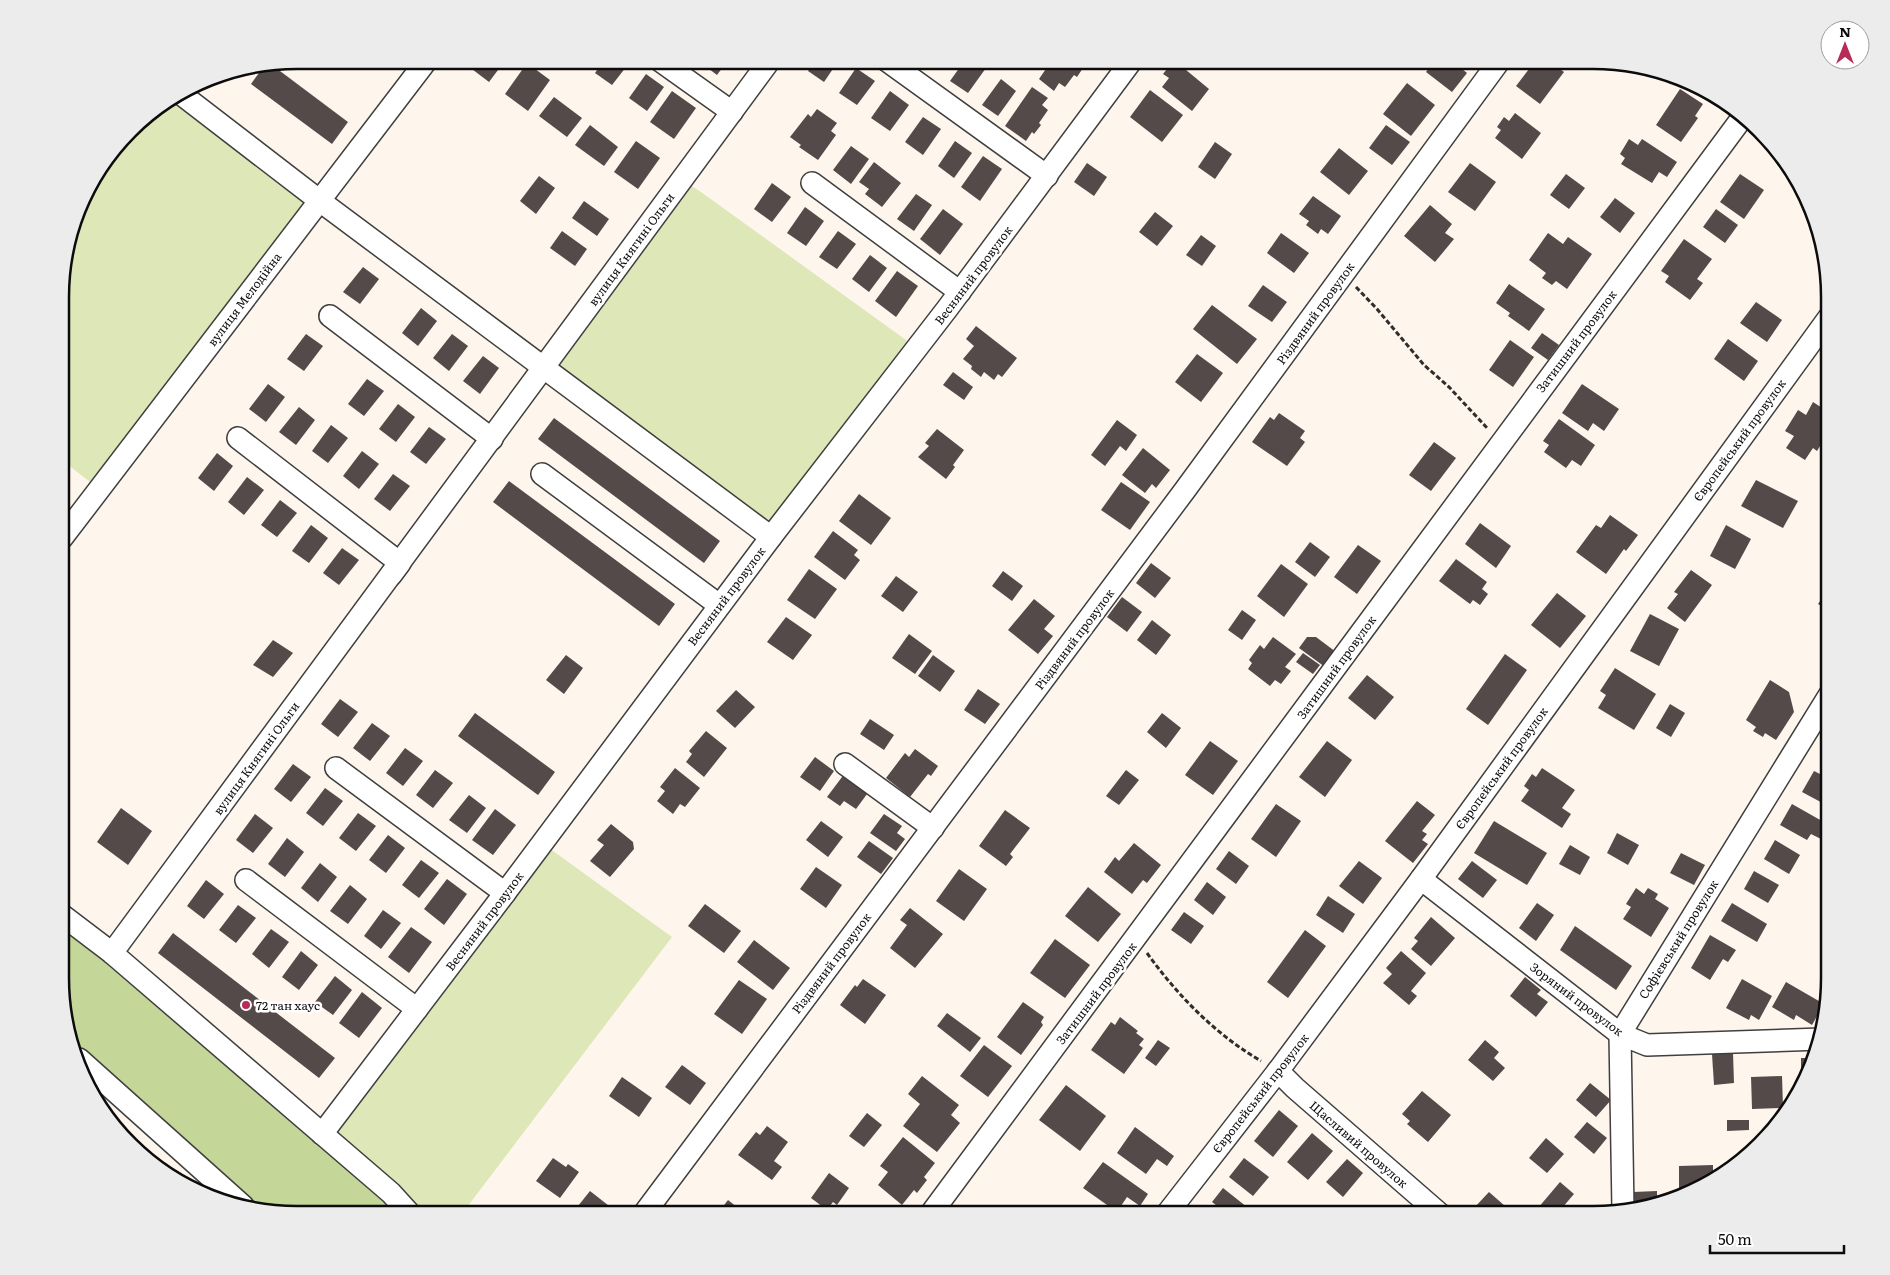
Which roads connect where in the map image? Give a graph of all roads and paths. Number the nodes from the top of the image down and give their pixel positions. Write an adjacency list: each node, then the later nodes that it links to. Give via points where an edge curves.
1 (420, 69): 12 (street, вулиця Мелодійна)
2 (672, 69): 8 (street)
3 (763, 69): 8 (street, вулиця Княгині Ольги)
4 (898, 69): 10 (street)
5 (1125, 69): 10 (street, Весняний провулок)
6 (1493, 69): 13 (street, Різдвяний провулок)
7 (185, 97): 12 (street)
8 (732, 112): 17 (street, вулиця Княгині Ольги)
9 (1739, 122): 20 (street, Затишний провулок)
10 (1046, 176): 14 (street, Весняний провулок)
11 (812, 183): 14 (street)
12 (320, 201): 17 (street); 22 (street, вулиця Мелодійна)
13 (1344, 274): 20 (path, via 1424,366); 29 (street, Різдвяний провулок)
14 (960, 292): 23 (street, Весняний провулок)
15 (330, 316): 19 (street)
16 (1821, 328): 30 (street, Європейський провулок)
17 (544, 368): 19 (street, вулиця Княгині Ольги); 23 (street)
18 (238, 438): 24 (street)
19 (492, 439): 24 (street, вулиця Княгині Ольги)
20 (1502, 441): 34 (street, Затишний провулок)
21 (542, 474): 25 (street)
22 (69, 529)
23 (770, 536): 25 (street, Весняний провулок)
24 (400, 563): 35 (street, вулиця Княгині Ольги)
25 (720, 605): 32 (street, Весняний провулок)
26 (1821, 709): 37 (street, Софієвський провулок)
27 (846, 764): 29 (street)
28 (336, 768): 32 (street)
29 (933, 828): 45 (street, Різдвяний провулок)
30 (1421, 879): 37 (street, Зоряний провулок); 39 (street, Європейський провулок)
31 (246, 880): 36 (street)
32 (505, 893): 36 (street, Весняний провулок)
33 (69, 920): 35 (street)
34 (1136, 938): 39 (path, via 1165,977 1206,1020 1236,1046); 46 (street, Затишний провулок)
35 (112, 953): 41 (street)
36 (417, 1009): 41 (street, Весняний провулок)
37 (1620, 1034): 38 (street, Зоряний провулок, via 1647,1046); 43 (street)
38 (1812, 1040)
39 (1278, 1071): 47 (street, Європейський провулок); 48 (street, Щасливий провулок)
40 (94, 1083): 42 (street)
41 (322, 1134): 44 (street)
42 (231, 1196)
43 (1623, 1204)
44 (403, 1206)
45 (650, 1206)
46 (937, 1206)
47 (1173, 1206)
48 (1431, 1206)

